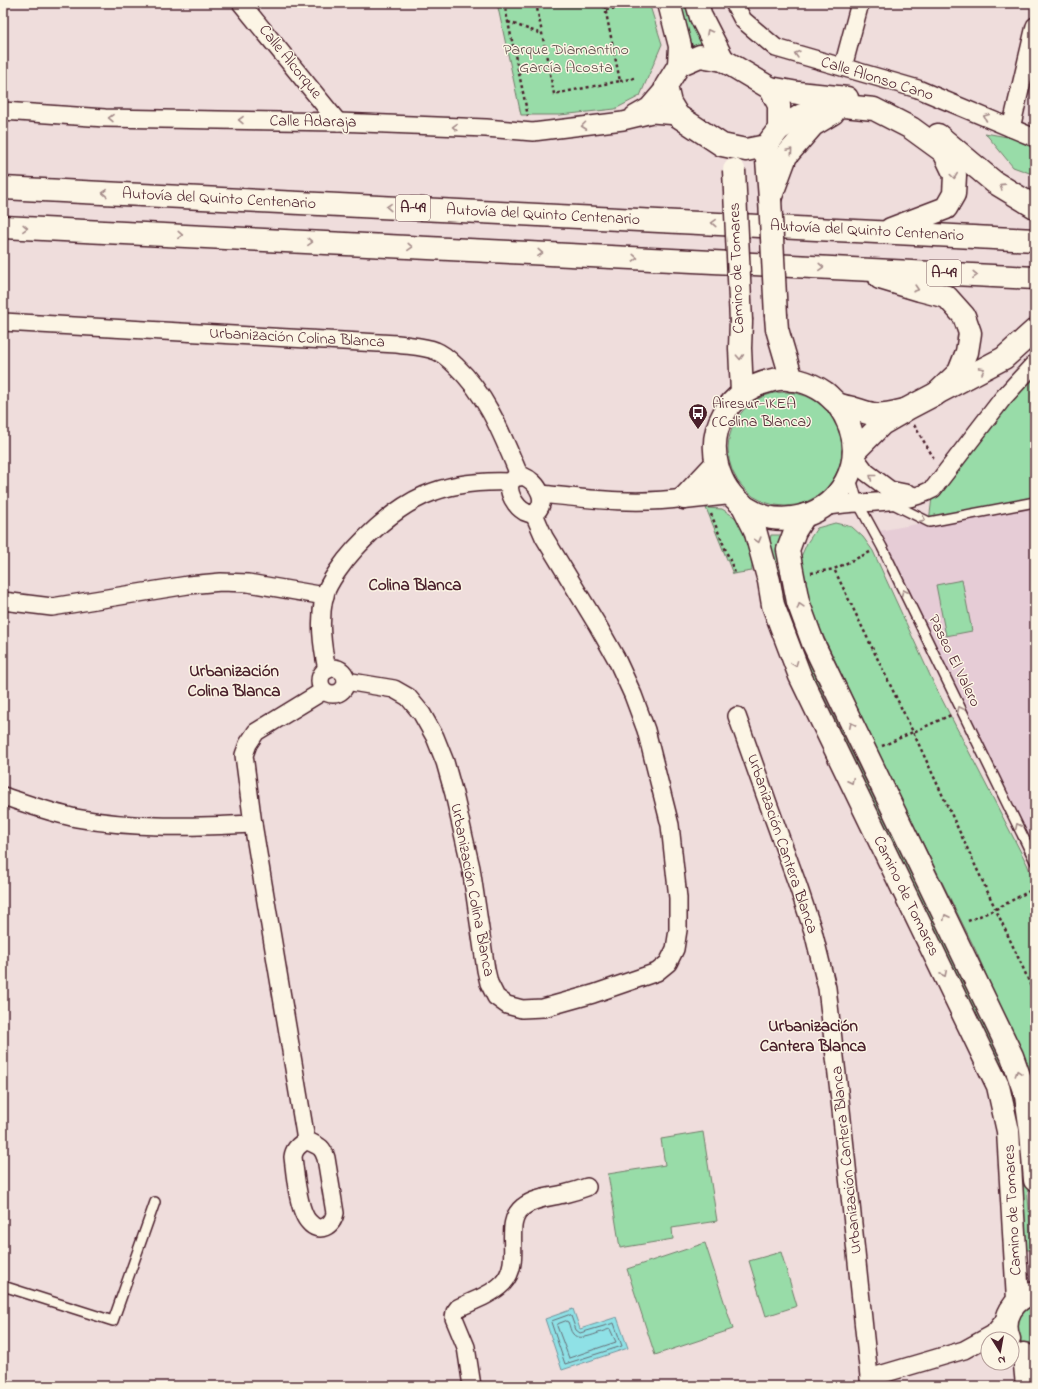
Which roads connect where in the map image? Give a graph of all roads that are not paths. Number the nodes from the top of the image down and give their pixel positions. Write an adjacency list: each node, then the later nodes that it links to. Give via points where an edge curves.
1 (241, 3): 16 (street, Calle Alcorque)
2 (669, 3): 8 (main road, via 680,46)
3 (696, 3): 7 (main road, one-way to 3)
4 (734, 3): 9 (street, Calle Alonso Cano, one-way to 4, via 776,48 743,20)
5 (860, 3): 9 (street)
6 (1035, 26): 17 (street)
7 (723, 60): 8 (main road, via 700,56); 11 (main road)
8 (679, 65): 10 (main road)
9 (843, 67): 17 (street, Calle Alonso Cano, one-way to 9, via 918,89)
10 (666, 86): 14 (main road, via 670,102); 15 (street, via 648,107)
11 (770, 88): 18 (main road, via 779,105); 24 (main road, one-way to 11, via 994,182 943,138 878,101)
12 (844, 106): 18 (main road, via 822,109 802,116); 23 (main road, one-way to 12, via 786,156 813,125); 26 (main road, one-way to 26, via 874,109 911,128 944,152 955,175 954,194 946,208)
13 (3, 111): 16 (street, Calle Adaraja, one-way to 13, via 105,118)
14 (678, 116): 15 (street, Calle Adaraja, via 652,114); 20 (main road)
15 (623, 121): 16 (street, Calle Adaraja, one-way to 16, via 533,132)
16 (338, 122)
17 (1011, 128): 19 (street, Calle Alonso Cano)
18 (779, 129): 21 (main road)
19 (1035, 138)
20 (722, 145): 21 (main road, via 746,150); 34 (main road, Camino de Tomares, one-way to 34, bridge, via 734,170)
21 (766, 146): 23 (main road)
22 (3, 188): 26 (main road, Autovía del Quinto Centenario / A-49, one-way to 22)
23 (770, 199): 33 (main road, bridge, via 777,329)
24 (1035, 207)
25 (3, 227): 28 (main road, A-49, one-way to 28)
26 (884, 232): 27 (main road, Autovía del Quinto Centenario / A-49)
27 (1035, 240)
28 (852, 269): 29 (main road, A-49, one-way to 29); 35 (main road, one-way to 35, via 947,297 964,316 970,333 967,352 959,372)
29 (1035, 278)
30 (3, 322): 40 (street, Urbanización Colina Blanca, via 397,344 437,351 465,374 494,415)
31 (1035, 330): 35 (main road, one-way to 31, via 1004,358)
32 (1035, 363): 42 (street, via 1003,398 933,489)
33 (792, 380): 34 (main road, via 758,384); 36 (main road, via 810,384 825,392)
34 (742, 393): 39 (main road, via 726,410 717,430 714,442)
35 (935, 396): 37 (main road)
36 (838, 404): 37 (main road, via 874,414); 38 (main road, via 851,426)
37 (906, 410): 38 (main road, via 882,424)
38 (853, 460): 42 (street, one-way to 38, via 890,490); 47 (lane, Paseo El Valero); 48 (main road, via 839,492 830,502)
39 (716, 464): 43 (main road); 44 (main road, via 721,479)
40 (515, 479): 41 (street, via 523,476 529,479 536,484); 49 (street, via 510,489 512,497 517,506 525,512); 50 (street, via 457,484 436,490 406,504 371,531 348,556)
41 (541, 494): 43 (street, via 620,502); 49 (street, via 540,510)
42 (920, 496): 45 (street)
43 (684, 498): 44 (main road)
44 (736, 498): 48 (main road, via 758,514 777,518 796,518); 64 (main road, Camino de Tomares, one-way to 64, via 755,530 773,605 800,676 998,1086 1008,1131)
45 (888, 502): 46 (lane, one-way to 46, via 929,522); 47 (street)
46 (1035, 502)
47 (858, 503): 48 (street); 58 (lane, Paseo El Valero, one-way to 47, via 882,546)
48 (814, 511): 60 (main road, Camino de Tomares, one-way to 48, via 1031,1131 1023,1089 1012,1056 813,644 798,602 788,550 795,531)
49 (534, 514): 53 (street, Urbanización Colina Blanca, via 544,536 616,658 646,730 670,825 675,861 678,930 675,949 668,963 657,972 543,1008 522,1009 507,1005 496,996 486,970 475,890 454,794 435,737 422,714 408,697 394,689)
50 (324, 596): 51 (street, via 248,583 221,582 188,585 66,606 52,607); 52 (street, via 321,635)
51 (3, 601)
52 (327, 670): 53 (street, via 336,668 342,672); 54 (street, via 320,678)
53 (346, 681): 54 (street, via 342,691 336,695)
54 (323, 691): 57 (street, via 256,732 248,744 244,755)
55 (737, 716): 69 (street, Urbanización Cantera Blanca, via 798,886 827,988)
56 (3, 796): 57 (street, via 59,814 112,823 174,827)
57 (253, 824): 59 (street)
58 (1035, 861)
59 (306, 1140)
60 (1035, 1180)
61 (587, 1187): 70 (street, via 540,1199 522,1208 512,1225 514,1250 510,1273 496,1289 458,1308 455,1312 454,1318 466,1347)
62 (155, 1202): 63 (lane, via 113,1321)
63 (3, 1286)
64 (1020, 1303): 65 (main road, Camino de Tomares, via 1006,1325); 67 (street, via 993,1334)
65 (1009, 1331)
66 (980, 1349): 67 (street)
67 (964, 1350): 69 (street)
68 (1020, 1357): 71 (main road)
69 (869, 1382)
70 (472, 1386)
71 (1027, 1386)

